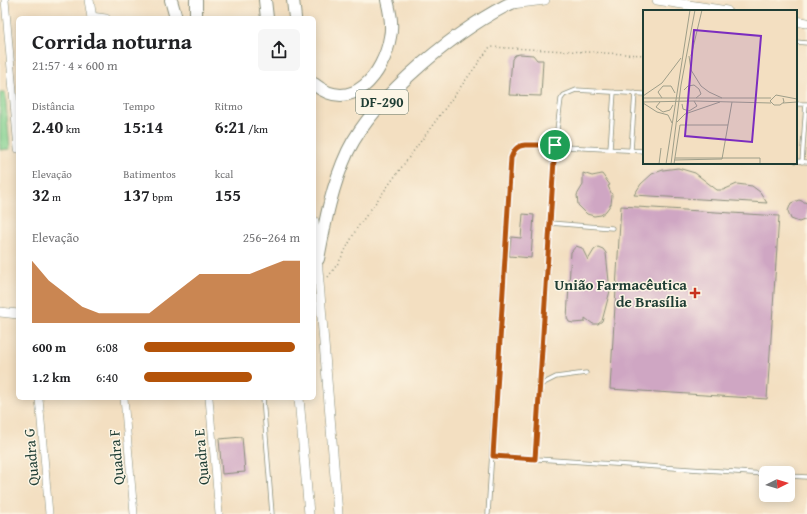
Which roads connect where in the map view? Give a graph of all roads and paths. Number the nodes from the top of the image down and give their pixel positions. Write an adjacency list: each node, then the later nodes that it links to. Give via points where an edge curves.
1 (5, 0): 27 (street)
2 (89, 0): 12 (main road)
3 (171, 0): 13 (highway)
4 (196, 0): 14 (highway)
5 (265, 0): 15 (highway)
6 (293, 0): 16 (highway)
7 (387, 0): 22 (highway, via 391,20 390,37 381,63 370,81 358,90 340,94 330,94)
8 (545, 0): 10 (main road)
9 (657, 0): 11 (main road)
10 (513, 2): 36 (highway, DF-290, via 474,24 439,50 376,108 348,152 329,204)
11 (721, 10)
12 (92, 16)
13 (175, 16)
14 (196, 16)
15 (267, 16)
16 (294, 16)
17 (797, 21): 18 (main road)
18 (807, 23)
19 (797, 42): 20 (lane)
20 (807, 43)
21 (643, 55): 37 (path, via 490,47 357,228 339,262)
22 (316, 85)
23 (614, 92): 24 (lane); 28 (lane, via 576,90 564,95 561,99); 29 (lane)
24 (635, 93): 25 (lane); 30 (lane)
25 (643, 94)
26 (807, 104): 32 (lane)
27 (16, 126)
28 (555, 145): 29 (lane); 33 (lane); 47 (lane, via 518,146 511,158)
29 (610, 149): 30 (lane)
30 (631, 150): 31 (lane)
31 (643, 151)
32 (805, 162)
33 (550, 223): 34 (lane); 41 (lane)
34 (612, 228)
35 (316, 240): 36 (main road, DF-290)
36 (318, 258): 37 (main road, DF-290)
37 (320, 286): 57 (main road, DF-290)
38 (0, 312): 39 (main road)
39 (16, 314)
40 (586, 372): 41 (lane, via 556,377)
41 (540, 385): 48 (lane)
42 (40, 400): 52 (street, Quadra G)
43 (124, 400): 53 (street, Quadra F)
44 (209, 400): 54 (street, Quadra E)
45 (263, 400): 55 (lane)
46 (299, 400): 56 (main road)
47 (493, 456): 48 (lane); 58 (lane)
48 (535, 459): 49 (lane)
49 (759, 474)
50 (795, 476): 51 (lane)
51 (807, 477)
52 (49, 514)
53 (134, 514)
54 (219, 514)
55 (272, 514)
56 (309, 514)
57 (338, 514)
58 (488, 514)

